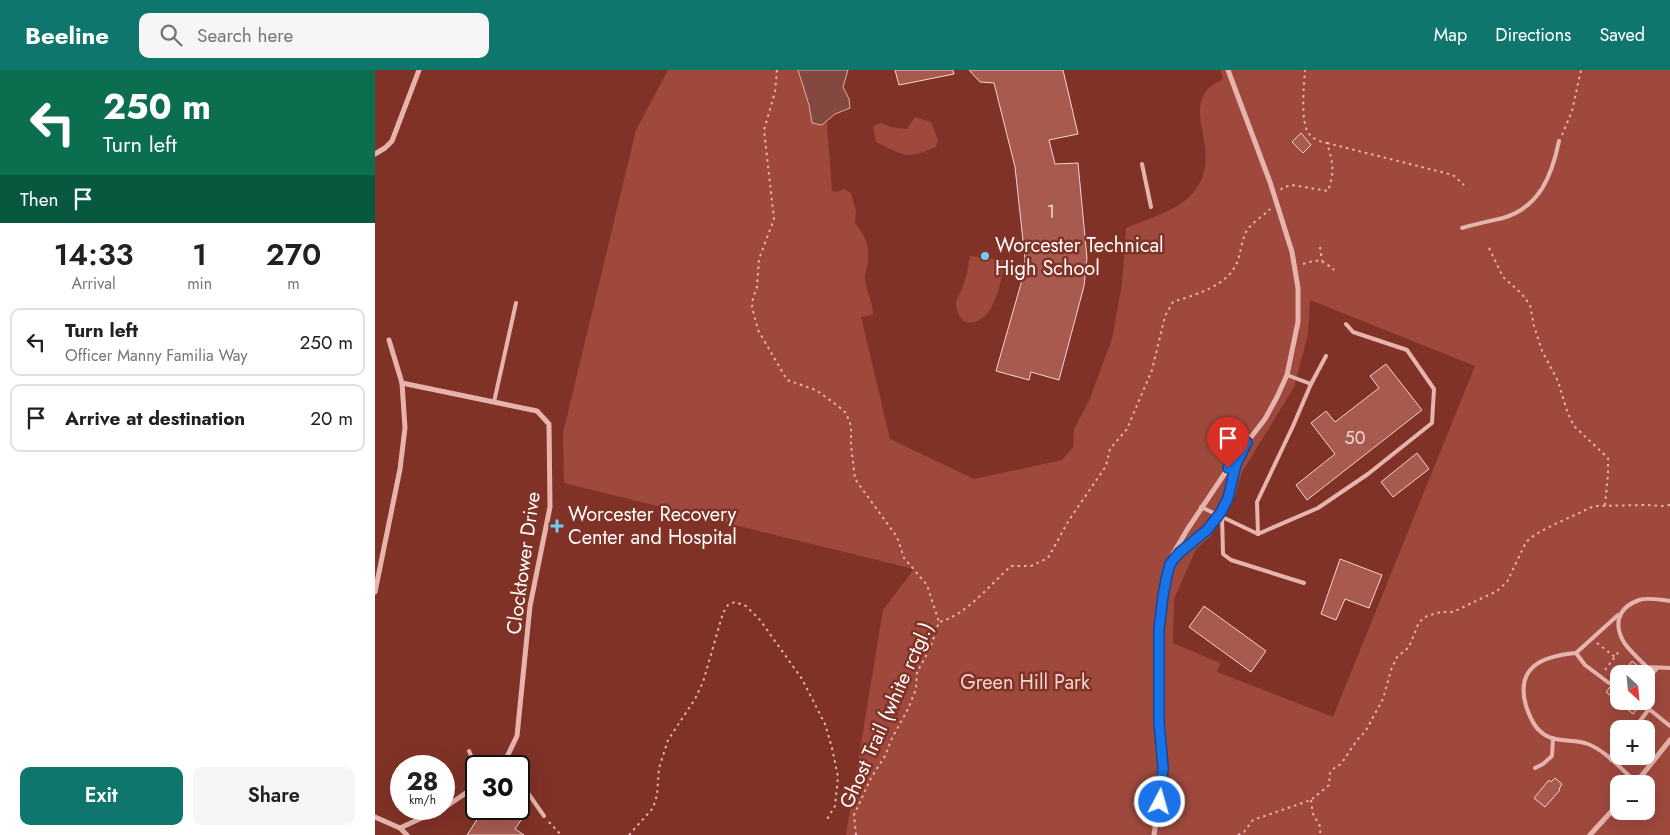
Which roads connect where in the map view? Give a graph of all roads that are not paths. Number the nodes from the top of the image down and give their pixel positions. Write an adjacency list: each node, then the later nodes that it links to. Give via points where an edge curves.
1 (419, 70): 4 (street, via 392,141)
2 (1228, 70): 12 (street, via 1277,202 1295,266 1299,309)
3 (1559, 141): 7 (lane, via 1549,178 1526,207 1505,217)
4 (375, 154)
5 (1142, 164): 6 (lane)
6 (1151, 207)
7 (1462, 228)
8 (516, 303): 15 (lane)
9 (1346, 324): 19 (lane, via 1353,332 1407,350 1434,389 1432,423 1368,474 1318,508)
10 (389, 340): 13 (street)
11 (1326, 356): 14 (lane)
12 (1287, 375): 14 (lane); 16 (street, via 1265,419)
13 (403, 383): 15 (street, Clocktower Drive); 22 (street, via 405,428 400,469)
14 (1311, 384): 19 (lane, via 1257,502)
15 (494, 402): 36 (street, Clocktower Drive, via 537,411 549,424 550,507 530,606 517,736)
16 (1247, 442): 17 (street); 18 (street, via 1236,464)
17 (1201, 507): 18 (lane); 20 (street)
18 (1221, 515): 19 (lane); 20 (street, via 1187,544); 21 (lane, via 1223,554 1231,560)
19 (1258, 534)
20 (1170, 564): 49 (street, via 1159,629 1163,778)
21 (1304, 583)
22 (375, 592)
23 (1670, 601): 24 (lane, via 1639,600)
24 (1621, 612): 25 (lane); 26 (lane, via 1619,630 1625,644 1647,667)
25 (1576, 653): 29 (lane, via 1585,665); 32 (lane, via 1547,660 1532,668 1523,684 1529,714 1535,725 1542,734)
26 (1657, 668): 27 (lane); 28 (lane)
27 (1670, 668)
28 (1655, 671)
29 (1609, 683)
30 (1650, 710): 31 (lane)
31 (1670, 726)
32 (1553, 738): 37 (lane, via 1587,743); 39 (lane, via 1552,756)
33 (1670, 740): 41 (street)
34 (469, 751): 35 (lane)
35 (471, 755)
36 (508, 755)
37 (1610, 759)
38 (1616, 765): 40 (lane)
39 (1535, 768)
40 (1627, 775)
41 (1642, 775)
42 (530, 797): 44 (lane)
43 (1610, 813): 50 (street)
44 (543, 816)
45 (375, 817): 47 (street)
46 (418, 820): 47 (street)
47 (401, 828): 48 (street)
48 (407, 835)
49 (1154, 835)
50 (1589, 835)

